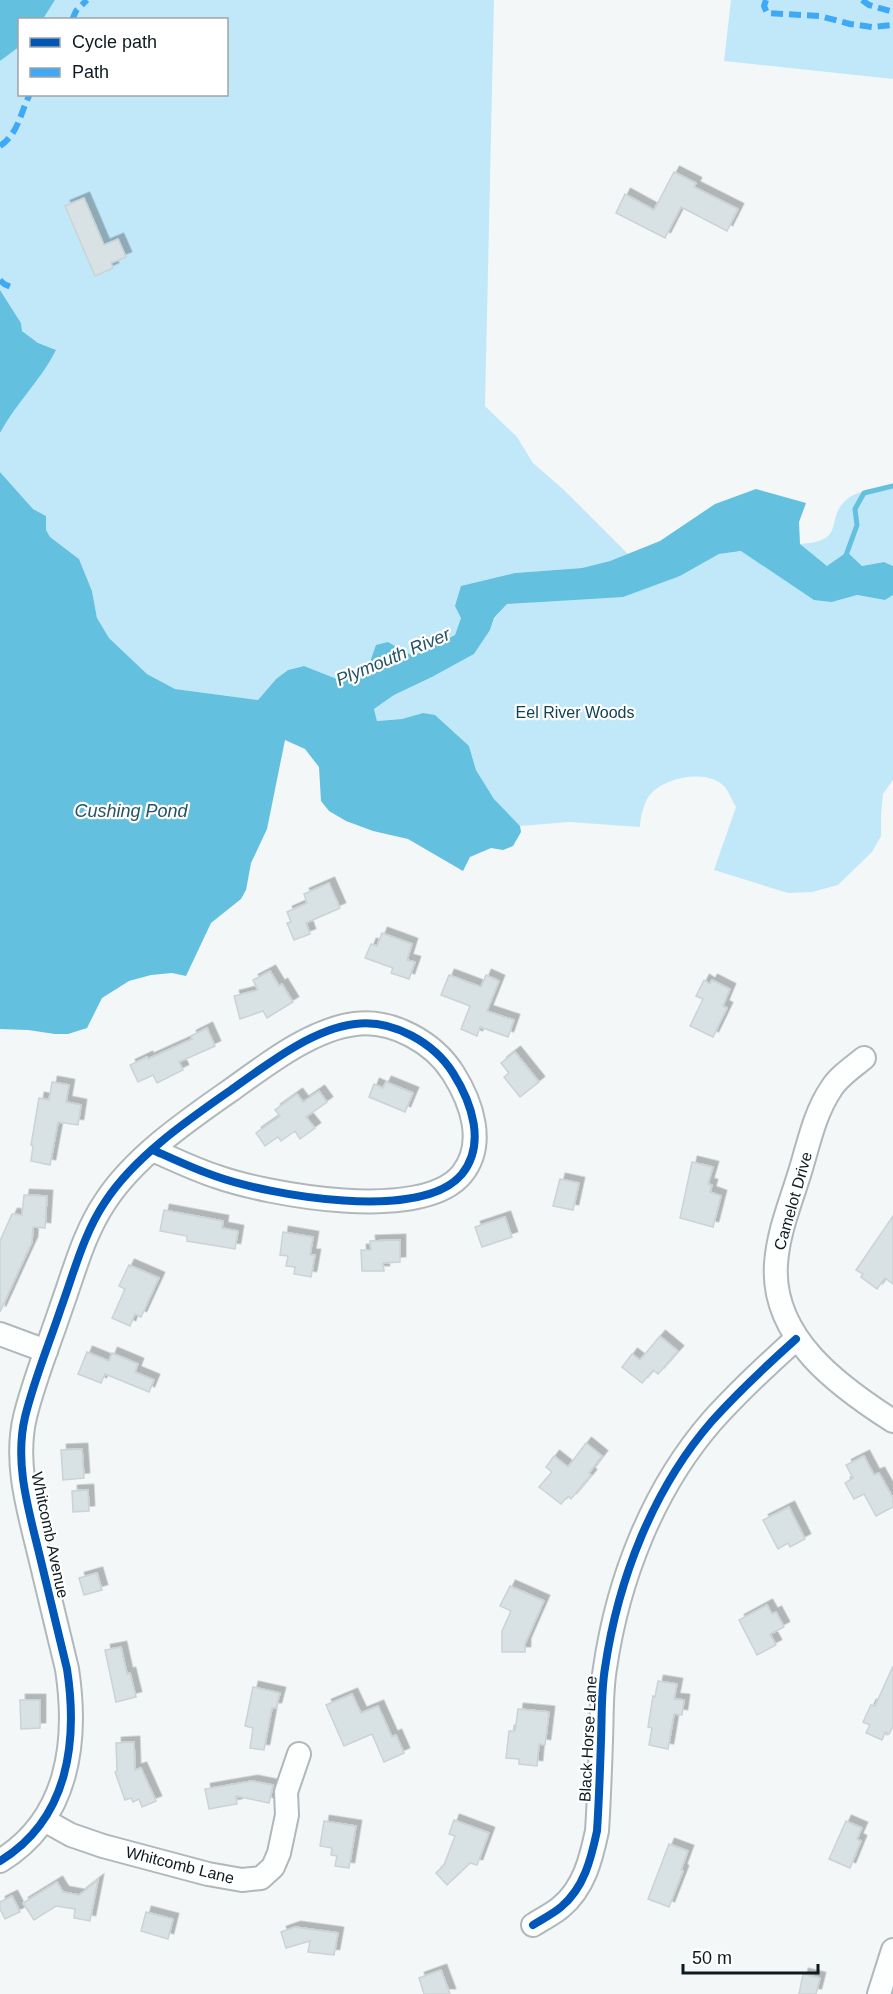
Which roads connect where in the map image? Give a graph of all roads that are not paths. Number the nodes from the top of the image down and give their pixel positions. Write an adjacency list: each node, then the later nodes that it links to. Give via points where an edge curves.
1 (864, 1058): 4 (street, Camelot Drive, via 831,1088 819,1114 779,1242 778,1290)
2 (153, 1150): 2 (street, Whitcomb Avenue, via 190,1119 285,1054 330,1030 357,1023 404,1032 440,1056 466,1098 476,1148 469,1165 445,1189 396,1199 332,1200 260,1189 215,1176); 5 (street, Whitcomb Avenue, via 107,1197 98,1213)
3 (0, 1334): 5 (street)
4 (796, 1339): 6 (street, Camelot Drive, via 845,1389); 10 (street, Black Horse Lane, via 711,1423 659,1499 640,1540 620,1597 605,1669 597,1831 592,1852 577,1890 561,1908)
5 (46, 1351): 8 (street, Whitcomb Avenue, via 25,1418 21,1455 24,1490 67,1669 72,1724 63,1779)
6 (893, 1421)
7 (299, 1754): 8 (street, Whitcomb Lane, via 286,1792 287,1815 279,1853 273,1867 261,1878 219,1876 103,1846)
8 (44, 1820): 9 (street, Whitcomb Avenue, via 34,1834)
9 (0, 1861)
10 (532, 1925)
11 (893, 1950): 12 (street)
12 (879, 1994)

